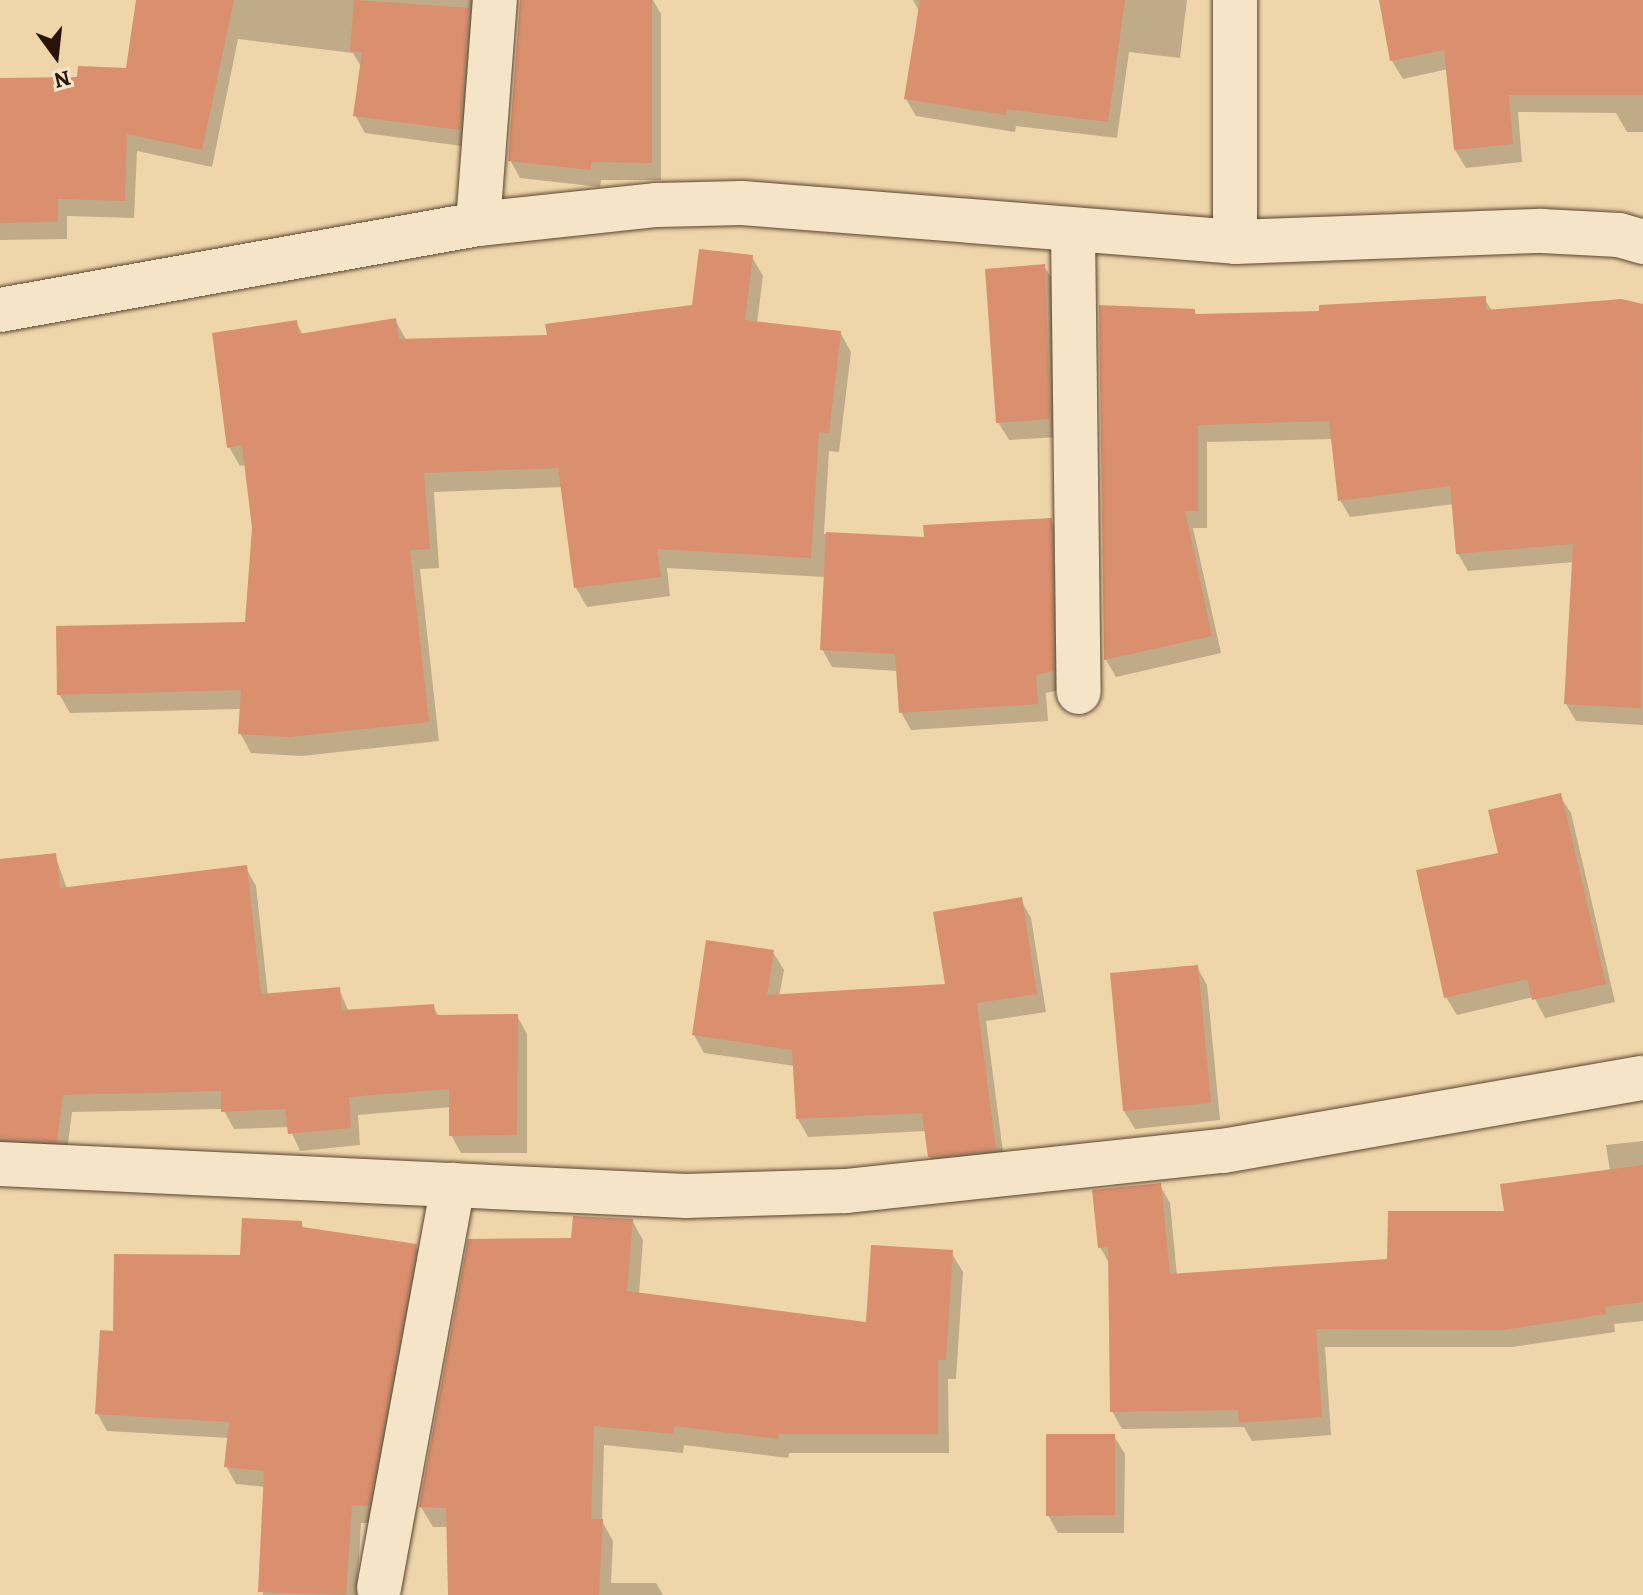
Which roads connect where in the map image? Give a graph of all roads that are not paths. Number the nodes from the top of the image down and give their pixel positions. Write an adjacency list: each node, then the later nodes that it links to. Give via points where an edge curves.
1 (495, 0): 3 (street)
2 (1235, 0): 5 (street)
3 (478, 224): 4 (street, via 657,205 742,203); 7 (street)
4 (1073, 232): 5 (street); 8 (street)
5 (1235, 242): 6 (street, via 1542,231 1619,235)
6 (1643, 242)
7 (0, 310)
8 (1079, 692)
9 (1643, 1078): 11 (street, via 1223,1151 846,1191 686,1196)
10 (0, 1164): 11 (street)
11 (453, 1185): 12 (street)
12 (379, 1588)

